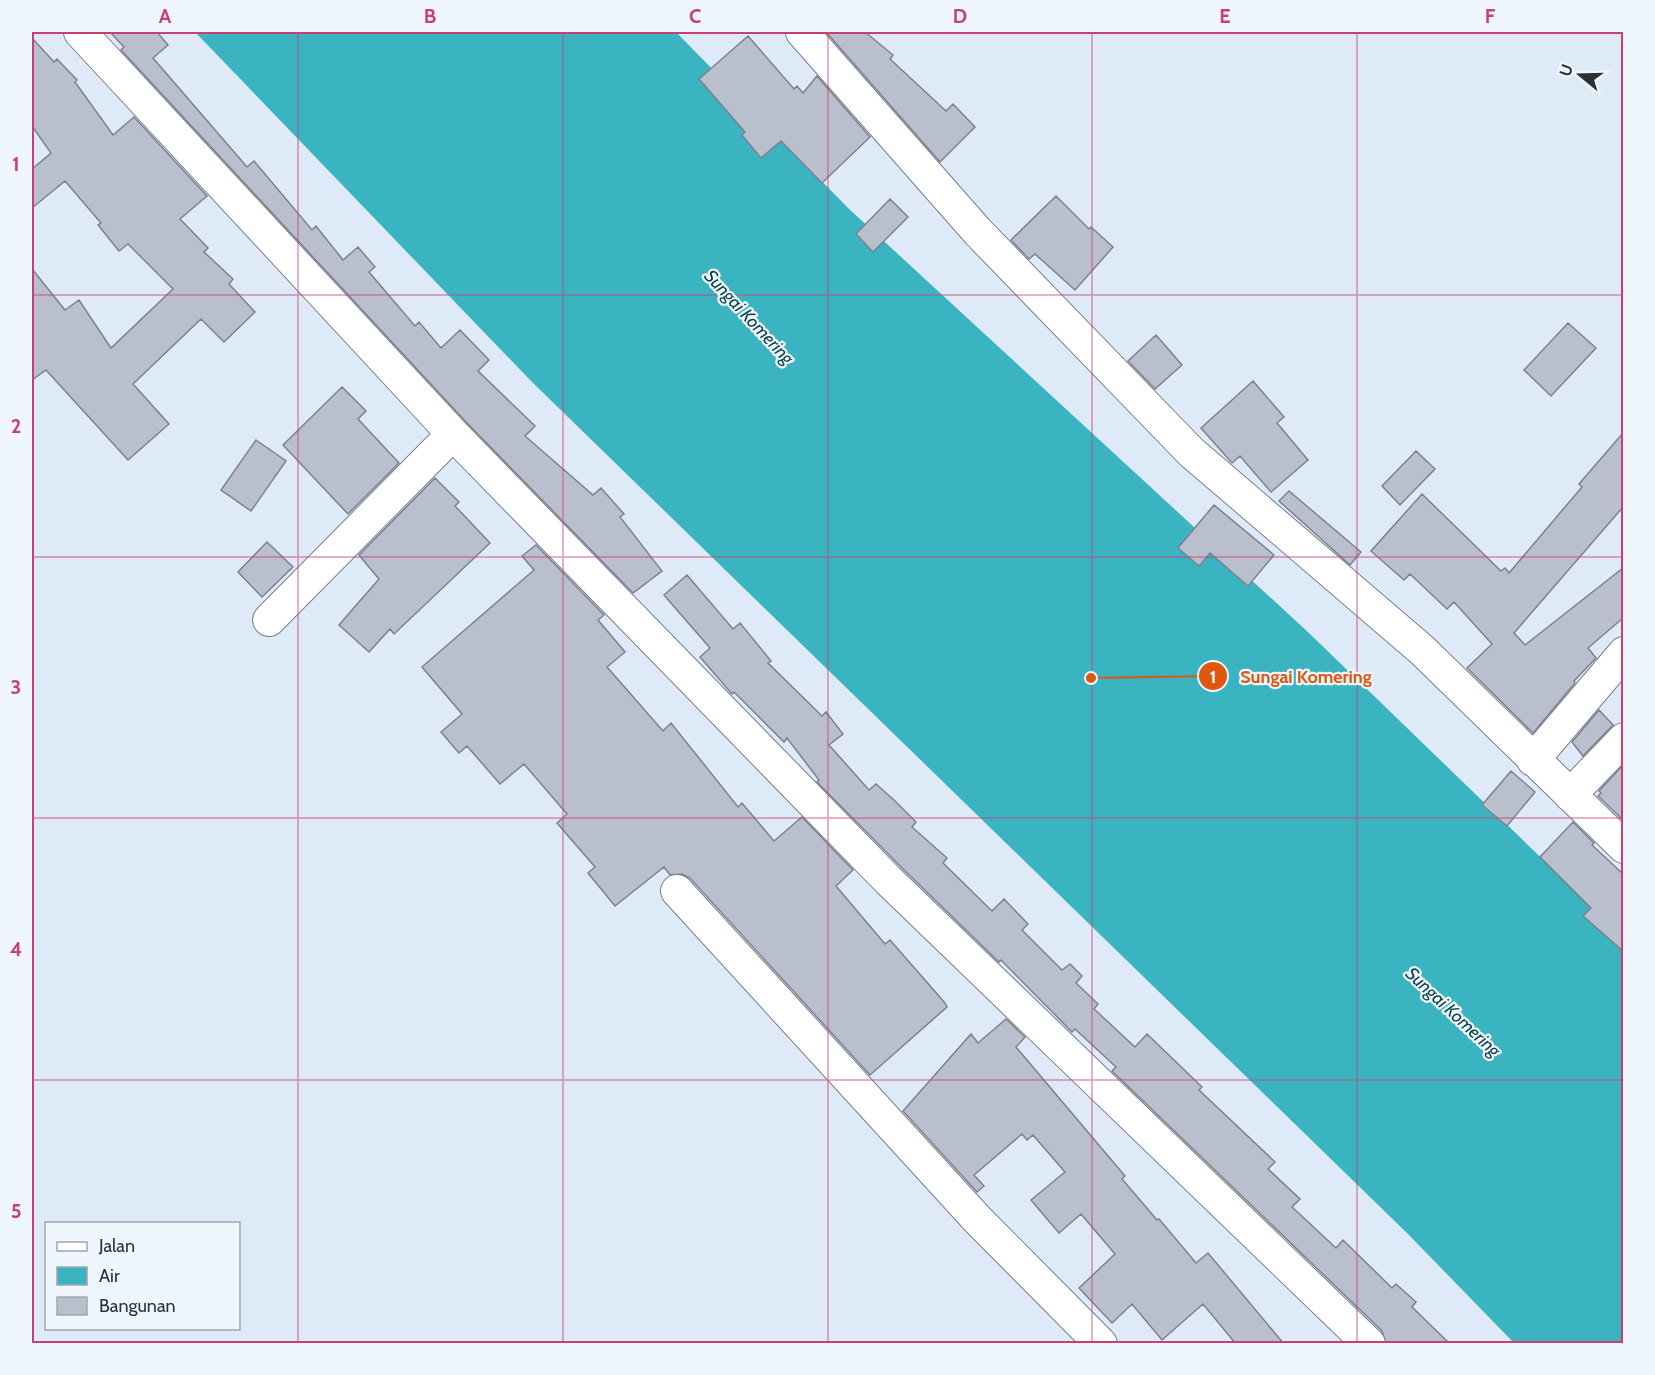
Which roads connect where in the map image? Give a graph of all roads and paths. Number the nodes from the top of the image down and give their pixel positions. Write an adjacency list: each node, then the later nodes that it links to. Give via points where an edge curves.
1 (80, 32): 3 (street)
2 (802, 32): 7 (street, via 978,232 1191,452 1422,650)
3 (453, 434): 4 (street); 12 (street, via 888,880)
4 (269, 620)
5 (1623, 653): 7 (street)
6 (1623, 739): 8 (street)
7 (1533, 760): 8 (street)
8 (1570, 795): 9 (street)
9 (1623, 847)
10 (677, 891): 11 (street, via 976,1219)
11 (1101, 1344)
12 (1369, 1344)

